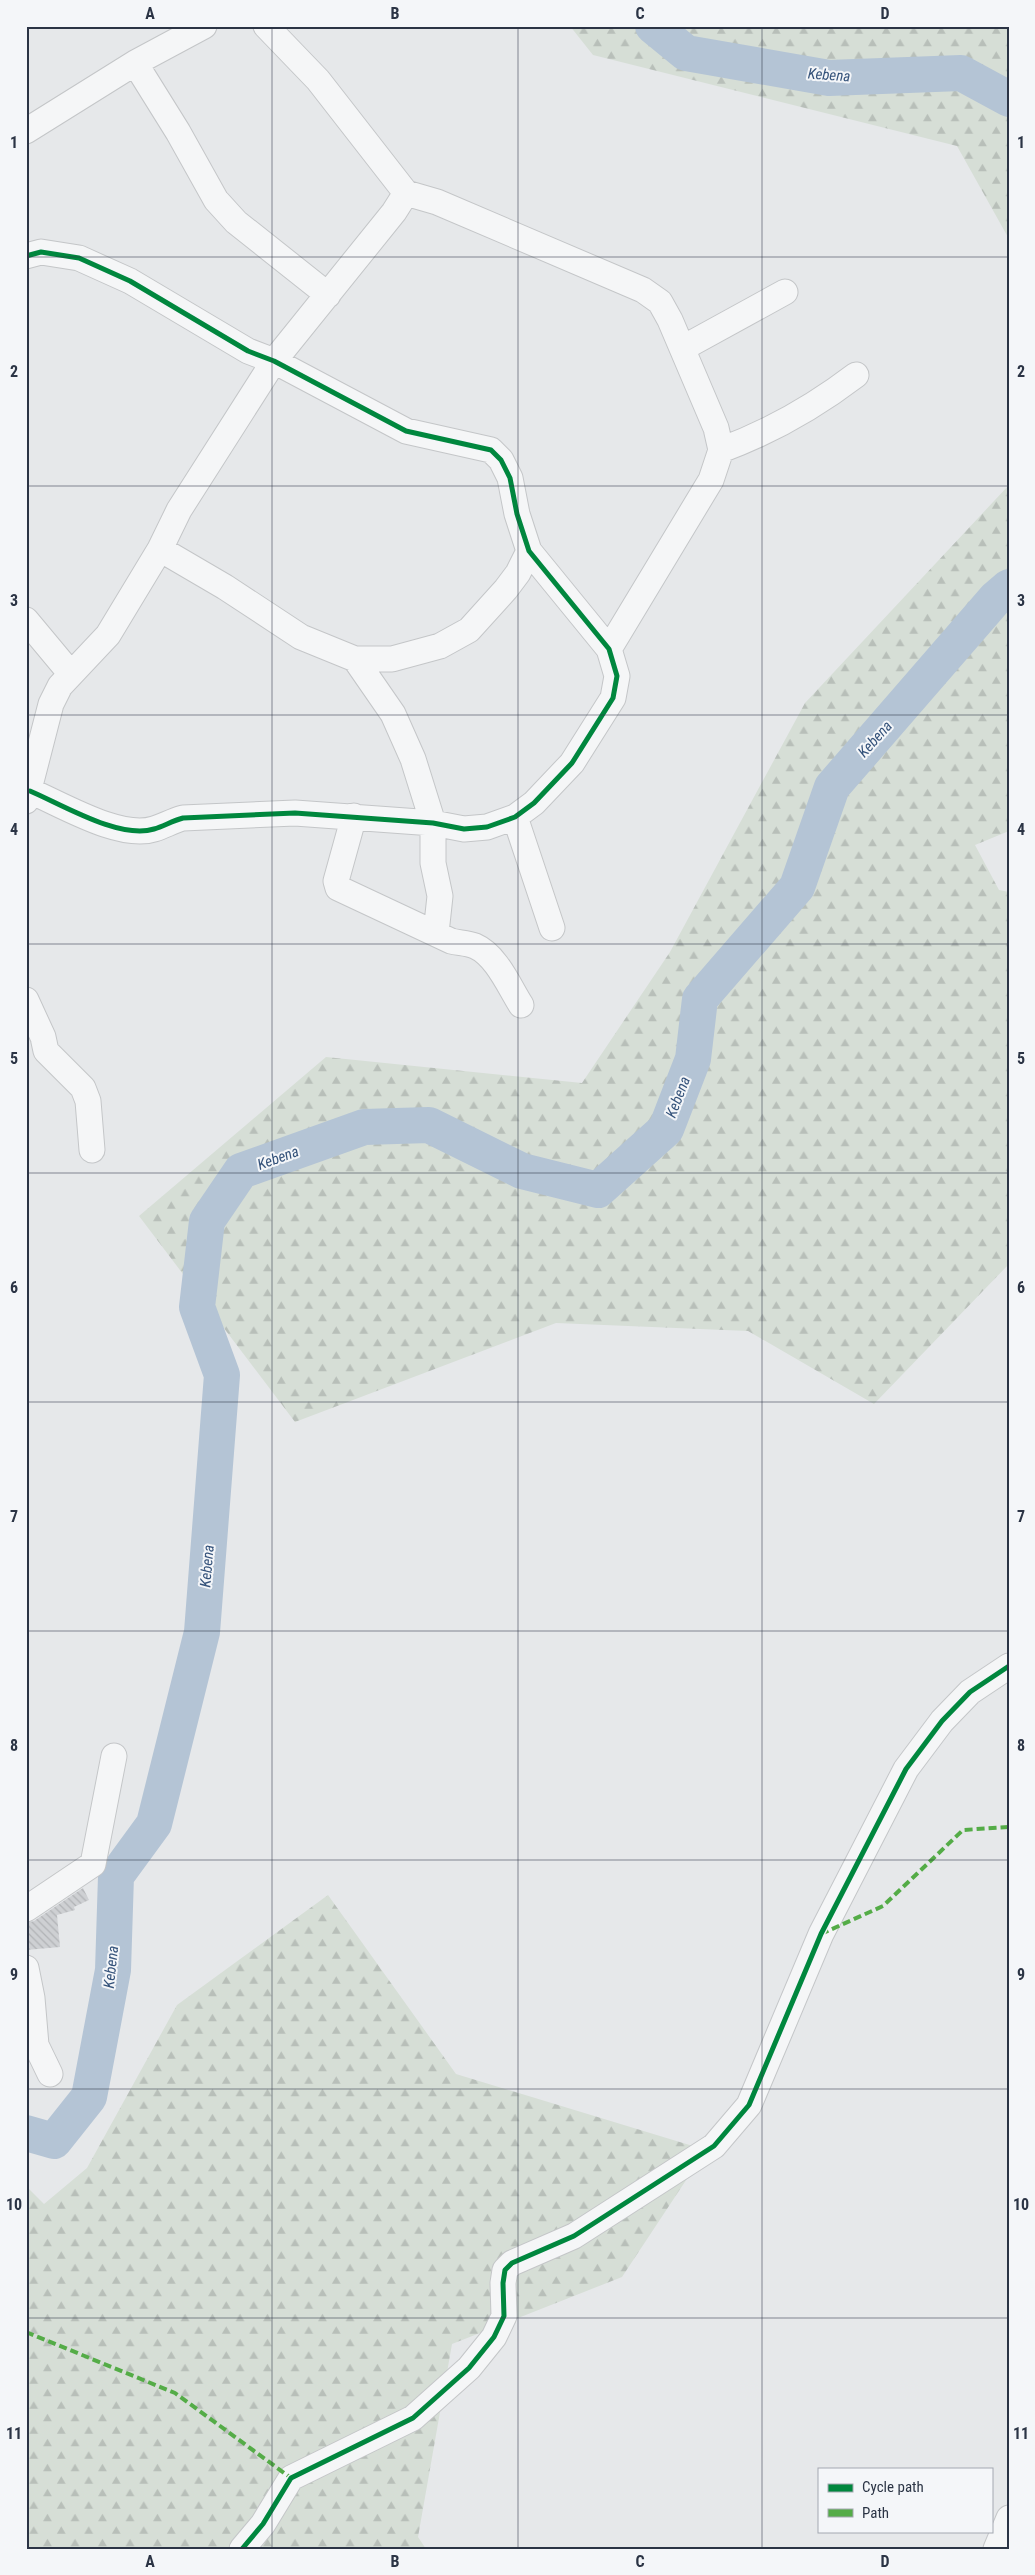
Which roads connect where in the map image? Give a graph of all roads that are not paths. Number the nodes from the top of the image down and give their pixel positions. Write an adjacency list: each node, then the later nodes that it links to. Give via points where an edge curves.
1 (204, 26): 3 (street)
2 (266, 26): 5 (street, via 318,80)
3 (135, 63): 4 (street); 8 (street, via 216,200 236,222)
4 (26, 131)
5 (406, 193): 8 (street); 9 (street, via 437,202 643,290 660,302)
6 (26, 256): 10 (street, via 41,252 87,262 130,281 248,352)
7 (785, 292): 9 (street)
8 (328, 295): 10 (street)
9 (683, 348): 12 (street, via 716,428)
10 (274, 360): 13 (street, via 179,510); 14 (street, via 406,431 491,450 501,460 510,478)
11 (856, 376): 12 (street, via 793,418)
12 (721, 450): 16 (street, via 711,480)
13 (160, 550): 17 (street, via 225,587 301,637); 18 (street, via 108,635)
14 (529, 552): 16 (street); 17 (street, via 512,581 469,630 440,646 392,659)
15 (26, 620): 18 (street)
16 (609, 649): 21 (street, via 617,687 605,714 572,763 541,796)
17 (355, 658): 22 (street, via 393,714 413,759)
18 (70, 674): 19 (street, via 51,704)
19 (28, 796): 20 (street, via 98,822 132,830 153,830 182,818 295,813)
20 (354, 816): 22 (street); 24 (street, via 336,881 338,888)
21 (515, 817): 22 (street, via 464,829); 23 (street)
22 (433, 823): 24 (street, via 433,863 440,896)
23 (552, 928)
24 (436, 932): 26 (street, via 451,941 483,950)
25 (26, 1000): 27 (street, via 46,1051 83,1088 88,1101)
26 (521, 1005)
27 (92, 1150)
28 (1009, 1666): 34 (street, via 970,1692 942,1721 906,1768 821,1934 749,2105 733,2126 714,2146 620,2208 574,2236 512,2263 505,2270 503,2283 504,2316 494,2337 470,2368 413,2418 291,2478 263,2524)
29 (114, 1756): 30 (street, via 93,1864)
30 (26, 1909)
31 (26, 1968): 32 (street, via 36,2045)
32 (50, 2074)
33 (1009, 2518): 35 (street)
34 (242, 2549)
35 (996, 2549)

